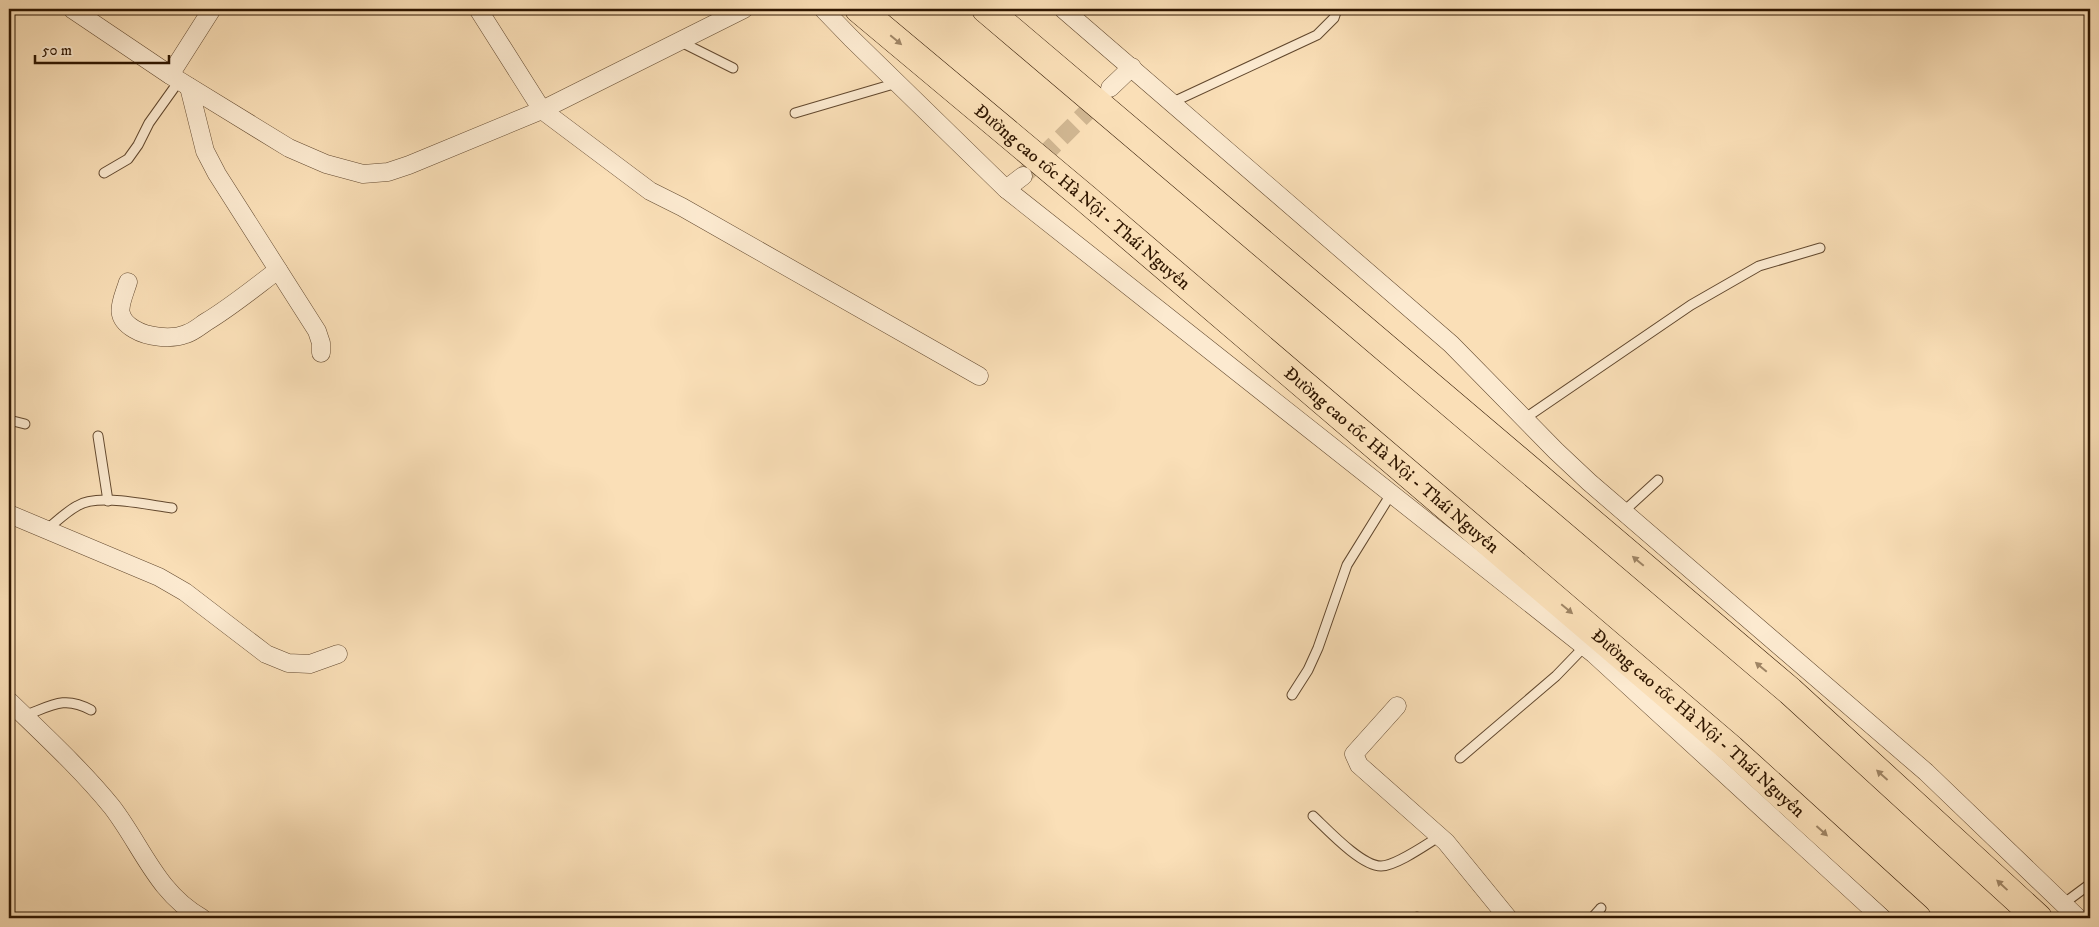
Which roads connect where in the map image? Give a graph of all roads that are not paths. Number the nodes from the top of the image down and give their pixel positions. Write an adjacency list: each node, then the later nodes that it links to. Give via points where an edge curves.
1 (72, 9): 13 (street)
2 (212, 9): 13 (street)
3 (478, 9): 17 (street)
4 (744, 9): 10 (street)
5 (823, 9): 14 (street)
6 (859, 9): 55 (highway, Đường cao tốc Hà Nội - Thái Nguyên, one-way to 55, via 1731,749)
7 (986, 9): 56 (highway, one-way to 7, via 1790,691)
8 (1063, 9): 11 (street)
9 (1337, 9): 16 (lane, via 1334,18 1317,35)
10 (679, 41): 12 (lane); 17 (street)
11 (1132, 67): 15 (street); 16 (street)
12 (733, 68)
13 (179, 81): 17 (street, via 289,148 326,164 363,174 388,172 409,165); 19 (lane, via 128,159); 23 (street, via 217,174)
14 (897, 83): 18 (lane); 21 (street)
15 (1110, 88)
16 (1173, 102): 27 (street, via 1451,344)
17 (542, 110): 26 (street, via 650,192)
18 (795, 113)
19 (104, 174)
20 (1023, 176): 21 (street)
21 (1006, 189): 32 (street)
22 (1820, 248): 27 (lane, via 1759,266 1691,305)
23 (278, 270): 24 (street, via 220,314 186,334 166,338 139,332 125,324 120,308); 25 (street, via 317,331)
24 (128, 282)
25 (320, 353)
26 (979, 376)
27 (1524, 419): 35 (street)
28 (9, 420): 29 (lane)
29 (25, 424)
30 (98, 436): 33 (lane)
31 (1658, 480): 35 (lane)
32 (1392, 494): 38 (street); 40 (lane, via 1347,565 1318,648)
33 (108, 501): 34 (lane); 37 (lane, via 91,500 78,505)
34 (172, 508)
35 (1623, 512): 49 (street, via 1926,772)
36 (9, 514): 37 (street)
37 (46, 530): 39 (street, via 159,577 185,592 266,654 288,663 310,664)
38 (1584, 646): 45 (lane, via 1556,676); 54 (street)
39 (338, 654)
40 (1292, 695)
41 (9, 701): 44 (street)
42 (1397, 706): 47 (street, via 1354,754 1359,765)
43 (92, 710): 44 (lane, via 71,701)
44 (24, 716): 51 (street, via 91,782 113,809 160,883 186,908)
45 (1460, 758)
46 (1312, 816): 47 (lane, via 1346,847 1371,864 1382,866 1418,851)
47 (1440, 836): 52 (street)
48 (2090, 884): 49 (lane)
49 (2063, 904): 57 (street)
50 (1601, 908): 53 (lane)
51 (202, 918)
52 (1508, 918)
53 (1592, 918)
54 (1882, 918)
55 (1917, 918)
56 (2038, 918)
57 (2078, 918)

